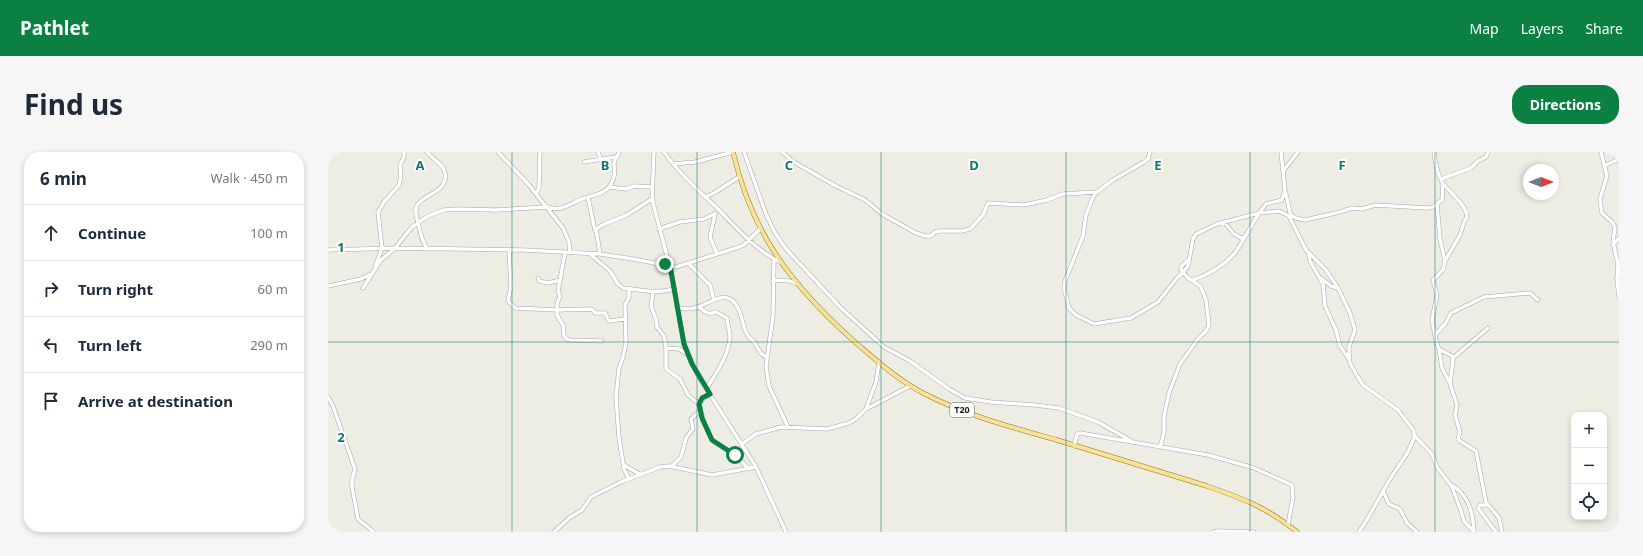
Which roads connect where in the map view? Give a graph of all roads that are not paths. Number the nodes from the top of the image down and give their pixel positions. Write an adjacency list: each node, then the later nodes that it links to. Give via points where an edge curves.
1 (404, 152): 52 (street, via 399,185 378,212)
2 (427, 152): 43 (street, via 443,167 445,181 436,192 416,205)
3 (498, 152): 31 (street)
4 (540, 152): 31 (street, via 539,188)
5 (598, 152): 20 (street)
6 (619, 152): 18 (street)
7 (654, 152): 28 (street)
8 (664, 152): 22 (street)
9 (733, 152): 22 (street, via 695,162); 25 (main road, T20)
10 (744, 152): 109 (street, via 766,214 787,250 841,308 884,347 910,361 965,398 1059,408 1098,422)
11 (782, 152): 30 (street, via 799,165 924,236 939,231 970,229 983,215 988,203 1024,205 1063,194)
12 (1150, 152): 30 (street, via 1148,159)
13 (1280, 152): 24 (street)
14 (1298, 152): 24 (street)
15 (1434, 152): 26 (street)
16 (1488, 152): 26 (street, via 1486,157 1471,168)
17 (1601, 152): 23 (street)
18 (617, 157): 20 (street); 27 (street, via 614,161 615,176)
19 (1619, 159): 23 (street)
20 (601, 160): 21 (street)
21 (584, 162)
22 (673, 164): 33 (street)
23 (1604, 166): 51 (street, via 1607,176 1600,202 1602,213 1615,227)
24 (1284, 170): 29 (street)
25 (739, 177): 33 (street); 46 (main road, T20, via 752,214)
26 (1442, 181): 35 (street, via 1442,198); 64 (street, via 1467,213 1460,234)
27 (609, 187): 28 (street); 32 (street)
28 (652, 187): 34 (street)
29 (1285, 190): 37 (street); 40 (street, via 1282,200 1266,204)
30 (1097, 192): 69 (street, via 1089,206 1083,236 1065,281 1067,303 1073,313 1094,324 1131,318 1158,302)
31 (536, 194): 36 (street)
32 (588, 197): 36 (street, via 565,208); 47 (street)
33 (705, 197): 39 (street)
34 (652, 199): 45 (street); 47 (street, via 625,216 604,224 596,229)
35 (1437, 204): 41 (street, via 1427,208 1374,205 1305,220); 64 (street)
36 (547, 207): 43 (street, via 510,210 450,209); 58 (street, via 565,232)
37 (1290, 210): 38 (street); 41 (street)
38 (1279, 211): 40 (street); 42 (street)
39 (718, 212): 45 (street, via 704,219); 50 (street); 61 (street, via 710,237)
40 (1259, 213): 44 (street); 48 (street)
41 (1291, 215): 42 (street)
42 (1291, 220): 62 (street)
43 (418, 222): 53 (street); 54 (street, via 423,243)
44 (1224, 222): 48 (street, via 1241,238); 69 (street, via 1194,236 1189,259 1181,267)
45 (659, 228): 67 (street)
46 (760, 228): 50 (street); 65 (main road, T20)
47 (596, 232): 60 (street)
48 (1245, 236): 74 (street, via 1229,260 1212,272)
49 (1619, 238): 51 (street)
50 (749, 240): 61 (street, via 740,247); 63 (street)
51 (1613, 245): 82 (street, via 1618,264)
52 (382, 248): 53 (street); 55 (street); 68 (street)
53 (394, 248): 54 (street); 68 (street)
54 (428, 249): 56 (street)
55 (328, 250)
56 (509, 250): 57 (street); 87 (street, via 509,303 517,309)
57 (565, 253): 58 (street); 72 (street)
58 (570, 253): 59 (street)
59 (590, 254): 60 (street); 78 (street, via 610,271 622,288)
60 (600, 254): 67 (street)
61 (717, 254): 66 (street)
62 (1309, 254): 70 (street, via 1310,262); 79 (street, via 1326,270)
63 (774, 259): 65 (street); 73 (street)
64 (1445, 261): 90 (street, via 1443,270 1433,281 1437,295 1432,320)
65 (780, 262): 75 (main road, T20)
66 (689, 264): 67 (street); 83 (street, via 708,283)
67 (670, 266): 80 (street)
68 (372, 273): 76 (street, via 361,279); 77 (street)
69 (1183, 273): 74 (street)
70 (1320, 277): 79 (street); 97 (street, via 1325,306 1340,346)
71 (538, 278): 72 (street, via 542,282)
72 (560, 280): 87 (street)
73 (773, 280): 75 (street); 95 (street, via 774,316)
74 (1193, 280): 112 (street, via 1200,286 1206,300 1209,325 1180,364 1169,392)
75 (798, 284): 98 (main road, T20)
76 (328, 286)
77 (363, 288)
78 (629, 288): 81 (street); 88 (street)
79 (1338, 288): 97 (street, via 1355,324 1355,332 1349,347)
80 (674, 289): 81 (street, via 665,292); 85 (street)
81 (652, 291): 92 (street, via 651,306 657,327 664,336)
82 (1619, 297)
83 (714, 300): 86 (street); 95 (street, via 726,297 735,303 748,336)
84 (1538, 300): 90 (street, via 1530,293 1480,298 1451,313)
85 (677, 307): 86 (street, via 686,310); 94 (street)
86 (699, 307): 101 (street, via 707,313 716,312 727,318 730,329 729,345)
87 (557, 310): 88 (street, via 590,309 595,313 605,313 609,321); 91 (street, via 567,339)
88 (625, 319): 113 (street, via 626,343 619,368 616,398)
89 (1488, 328): 96 (street)
90 (1435, 336): 93 (street)
91 (602, 341)
92 (666, 348): 94 (street, via 678,349); 104 (street, via 666,369 680,379 688,395)
93 (1439, 349): 96 (street); 99 (street, via 1442,368)
94 (687, 354): 101 (street)
95 (766, 357): 107 (street, via 769,386)
96 (1453, 358): 99 (street)
97 (1350, 360): 108 (street, via 1363,385 1398,410 1412,427)
98 (878, 362): 100 (main road, T20); 105 (street, via 876,382)
99 (1450, 384): 121 (street, via 1457,405 1455,415 1460,432 1458,439 1476,451)
100 (910, 386): 105 (street); 111 (main road, T20, via 976,415)
101 (707, 388): 102 (street)
102 (710, 394): 104 (street, via 702,398); 110 (street)
103 (328, 397): 123 (street, via 355,469 352,487 358,519)
104 (699, 404): 106 (street)
105 (866, 409): 107 (street, via 856,419 838,427)
106 (700, 412): 114 (street, via 691,418 693,429 686,438 681,457); 116 (street, via 712,440 735,455)
107 (788, 427): 110 (street, via 764,431)
108 (1414, 434): 119 (street, via 1432,454 1437,467); 120 (street, via 1408,452)
109 (1133, 442): 111 (street, via 1080,433 1077,434); 112 (street)
110 (742, 444): 115 (street)
111 (1074, 446): 122 (main road, T20, via 1239,497)
112 (1160, 446): 122 (street, via 1238,463 1292,485 1293,497)
113 (624, 465): 117 (street); 118 (street)
114 (672, 466): 116 (street, via 712,474); 117 (street, via 660,467)
115 (756, 467): 116 (street); 125 (street)
116 (748, 468)
117 (641, 475): 118 (street)
118 (629, 479): 124 (street, via 591,497 582,510 568,518)
119 (1450, 483): 131 (street, via 1464,522); 131 (street, via 1458,488 1472,510)
120 (1383, 491): 129 (street); 130 (street, via 1389,504 1400,509 1407,523)
121 (1487, 505): 132 (street, via 1480,505 1478,508); 133 (street, via 1499,518)
122 (1288, 525): 128 (main road, T20)
123 (373, 532)
124 (554, 532)
125 (786, 532)
126 (1213, 532): 127 (street)
127 (1254, 532)
128 (1296, 532)
129 (1359, 532)
130 (1417, 532)
131 (1474, 532)
132 (1496, 532)
133 (1502, 532)

